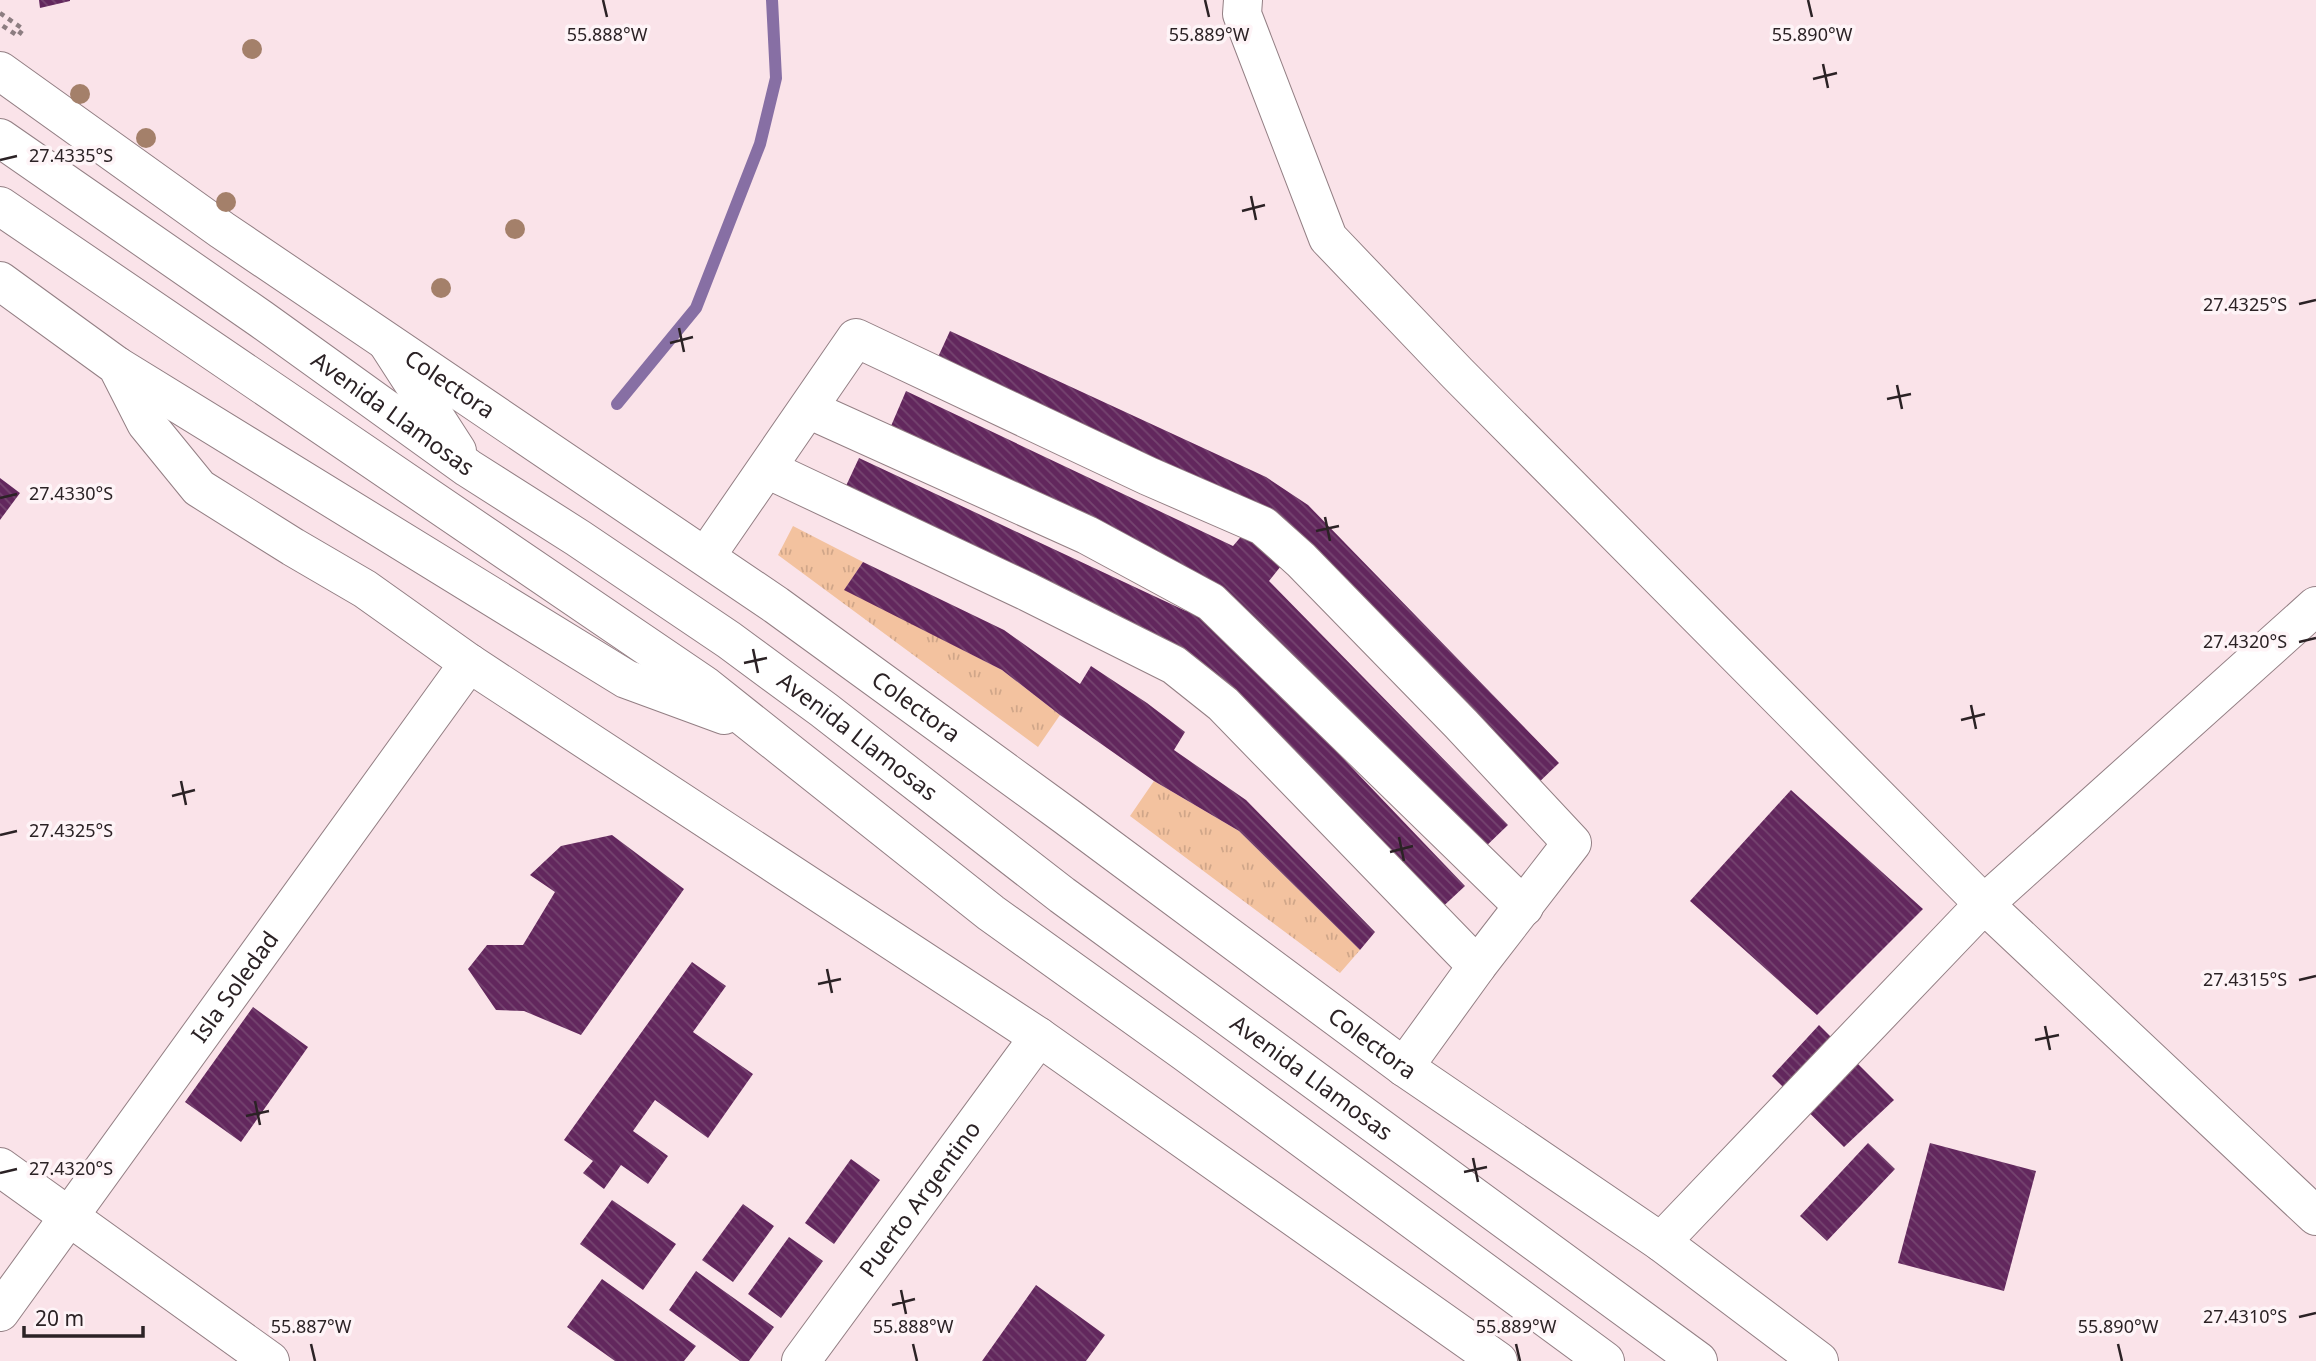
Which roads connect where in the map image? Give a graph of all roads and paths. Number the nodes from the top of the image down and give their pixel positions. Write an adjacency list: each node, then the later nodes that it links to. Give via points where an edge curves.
1 (1243, 0): 17 (main road, via 1242,14 1328,238)
2 (0, 13): 3 (path)
3 (23, 29)
4 (7, 89): 8 (main road, Colectora)
5 (0, 138): 11 (main road, Avenida Llamosas)
6 (0, 206): 16 (main road, Avenida Llamosas, via 693,677)
7 (0, 281): 9 (main road)
8 (388, 344): 11 (main road); 13 (main road, Colectora)
9 (117, 366): 15 (main road, via 146,423 199,488 365,589); 16 (main road, via 626,679)
10 (808, 409): 12 (main road); 18 (main road, via 1087,535 1211,602); 18 (main road, via 856,338 1263,526 1572,843)
11 (468, 468): 31 (main road, Avenida Llamosas, via 740,648 1062,895)
12 (767, 469): 13 (main road); 19 (main road, via 1174,665 1223,704)
13 (706, 556): 21 (main road, Colectora)
14 (2316, 606): 17 (main road)
15 (469, 663): 20 (main road); 24 (main road, Isla Soledad)
16 (758, 727): 30 (main road, Avenida Llamosas, via 991,913)
17 (1984, 904): 23 (main road); 25 (main road)
18 (1524, 907): 19 (main road)
19 (1477, 966): 21 (main road)
20 (1040, 1037): 28 (main road, Puerto Argentino); 29 (main road)
21 (1404, 1068): 25 (main road, Colectora)
22 (0, 1167): 24 (main road)
23 (2316, 1216)
24 (69, 1217): 26 (main road, Isla Soledad); 27 (main road)
25 (1661, 1242): 32 (main road, Colectora)
26 (0, 1312)
27 (270, 1361)
28 (801, 1361)
29 (1498, 1361)
30 (1605, 1361)
31 (1698, 1361)
32 (1819, 1361)

